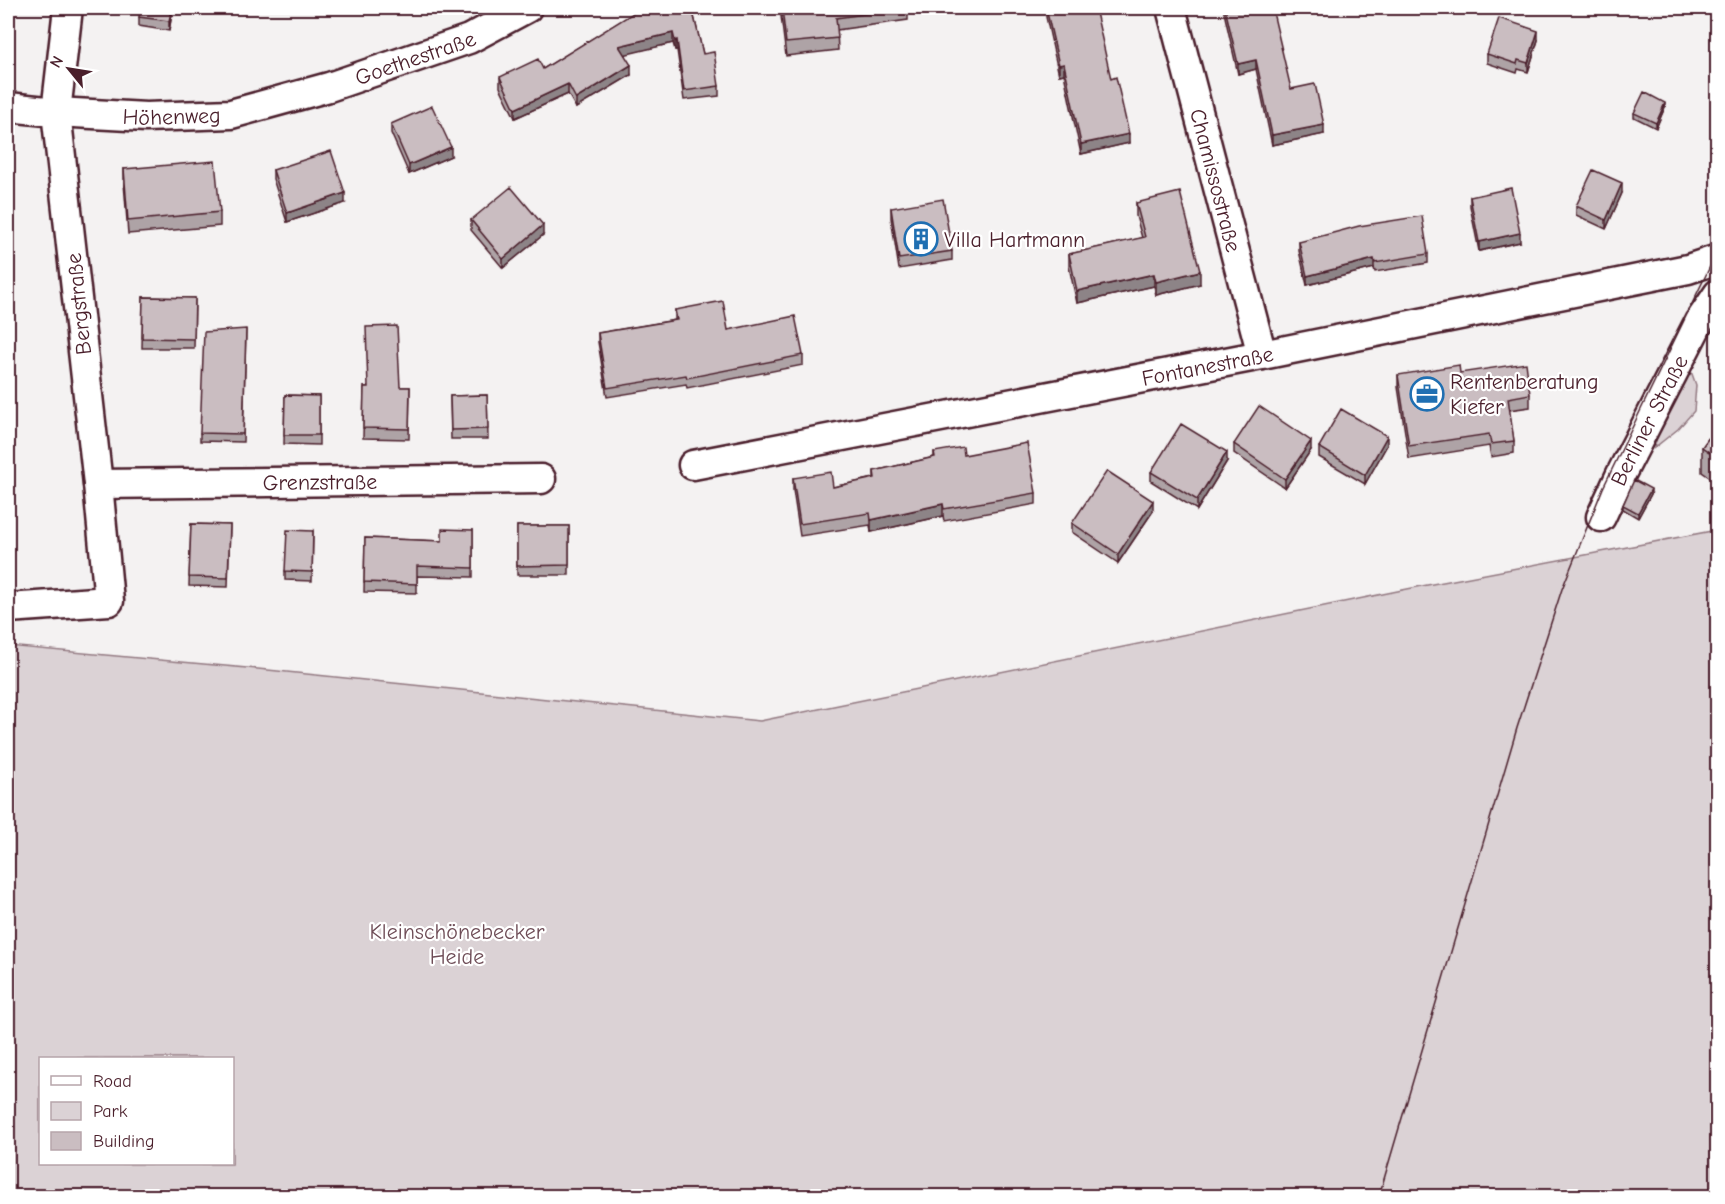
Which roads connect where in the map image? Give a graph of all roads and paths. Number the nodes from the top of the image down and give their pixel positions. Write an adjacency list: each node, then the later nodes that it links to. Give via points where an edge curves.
1 (68, 8): 6 (street, Bergstraße)
2 (527, 8): 4 (street, Goethestraße, via 469,39)
3 (1171, 8): 9 (street, Chamissostraße)
4 (331, 86): 6 (street, Höhenweg, via 231,114 146,117)
5 (8, 107): 6 (street, Höhenweg)
6 (56, 112): 12 (street, Bergstraße)
7 (1718, 259): 9 (street, Fontanestraße)
8 (1718, 294): 13 (street, Berliner Straße, via 1699,322)
9 (1262, 355): 10 (street, Fontanestraße)
10 (693, 465)
11 (541, 479): 12 (street, Grenzstraße)
12 (98, 484): 14 (street, Bergstraße, via 109,601)
13 (1601, 517)
14 (8, 608)

